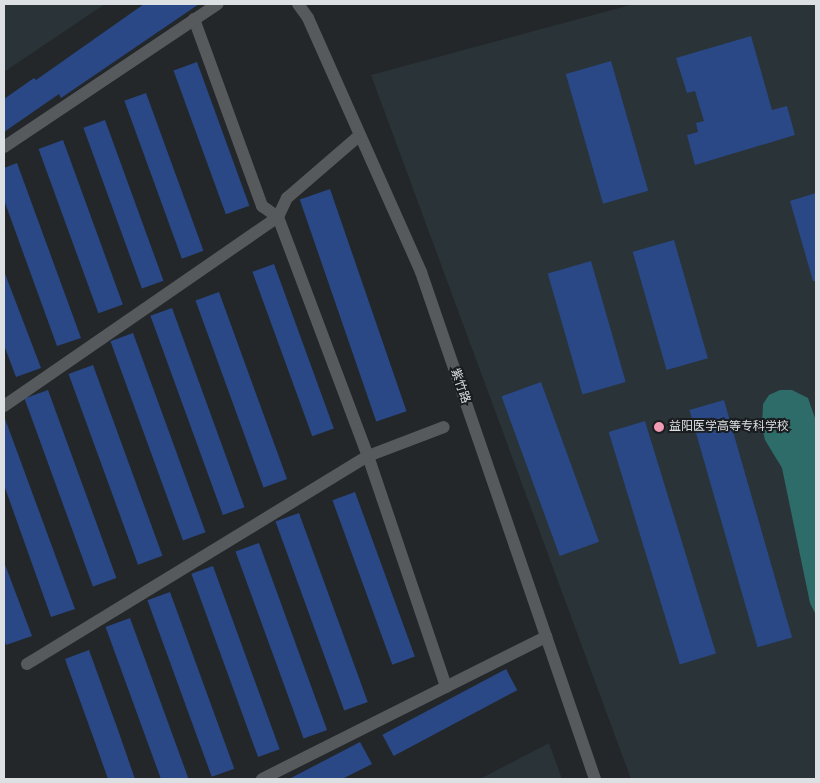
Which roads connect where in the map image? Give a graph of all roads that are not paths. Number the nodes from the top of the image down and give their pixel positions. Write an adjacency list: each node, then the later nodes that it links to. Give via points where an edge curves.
1 (218, 4): 3 (street)
2 (298, 4): 4 (street, 紫竹路)
3 (194, 19): 5 (street); 6 (street, via 262,206)
4 (360, 135): 6 (street, via 287,198); 10 (street, 紫竹路, via 421,272)
5 (4, 147)
6 (278, 217): 7 (street); 9 (street)
7 (4, 406)
8 (444, 427): 9 (street)
9 (368, 456): 11 (street); 12 (street)
10 (546, 637): 12 (street); 14 (street, 紫竹路)
11 (27, 664)
12 (446, 687): 13 (street)
13 (262, 779)
14 (595, 779)

